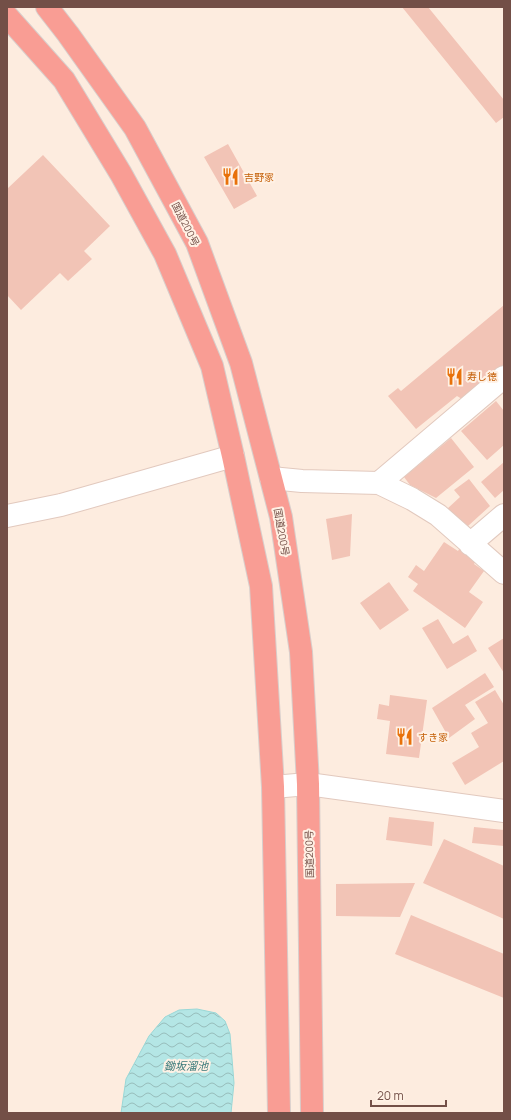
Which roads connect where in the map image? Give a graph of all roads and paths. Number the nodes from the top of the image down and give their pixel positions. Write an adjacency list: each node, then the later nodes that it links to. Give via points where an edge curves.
1 (46, 7): 5 (highway, 国道200号, via 135,128 197,243 241,363)
2 (7, 16): 4 (highway, via 64,80 121,174 165,254 212,366)
3 (504, 377): 6 (street)
4 (234, 456): 8 (street, via 61,505); 12 (highway, via 261,586)
5 (271, 478): 6 (street); 11 (highway, 国道200号, via 280,517 301,652)
6 (379, 483): 9 (street, via 412,499 438,516)
7 (504, 515): 9 (street)
8 (7, 516)
9 (470, 544): 10 (street)
10 (504, 573)
11 (308, 784): 12 (street); 13 (street); 15 (highway, 国道200号)
12 (273, 787): 14 (highway)
13 (504, 811)
14 (279, 1113)
15 (312, 1113)

